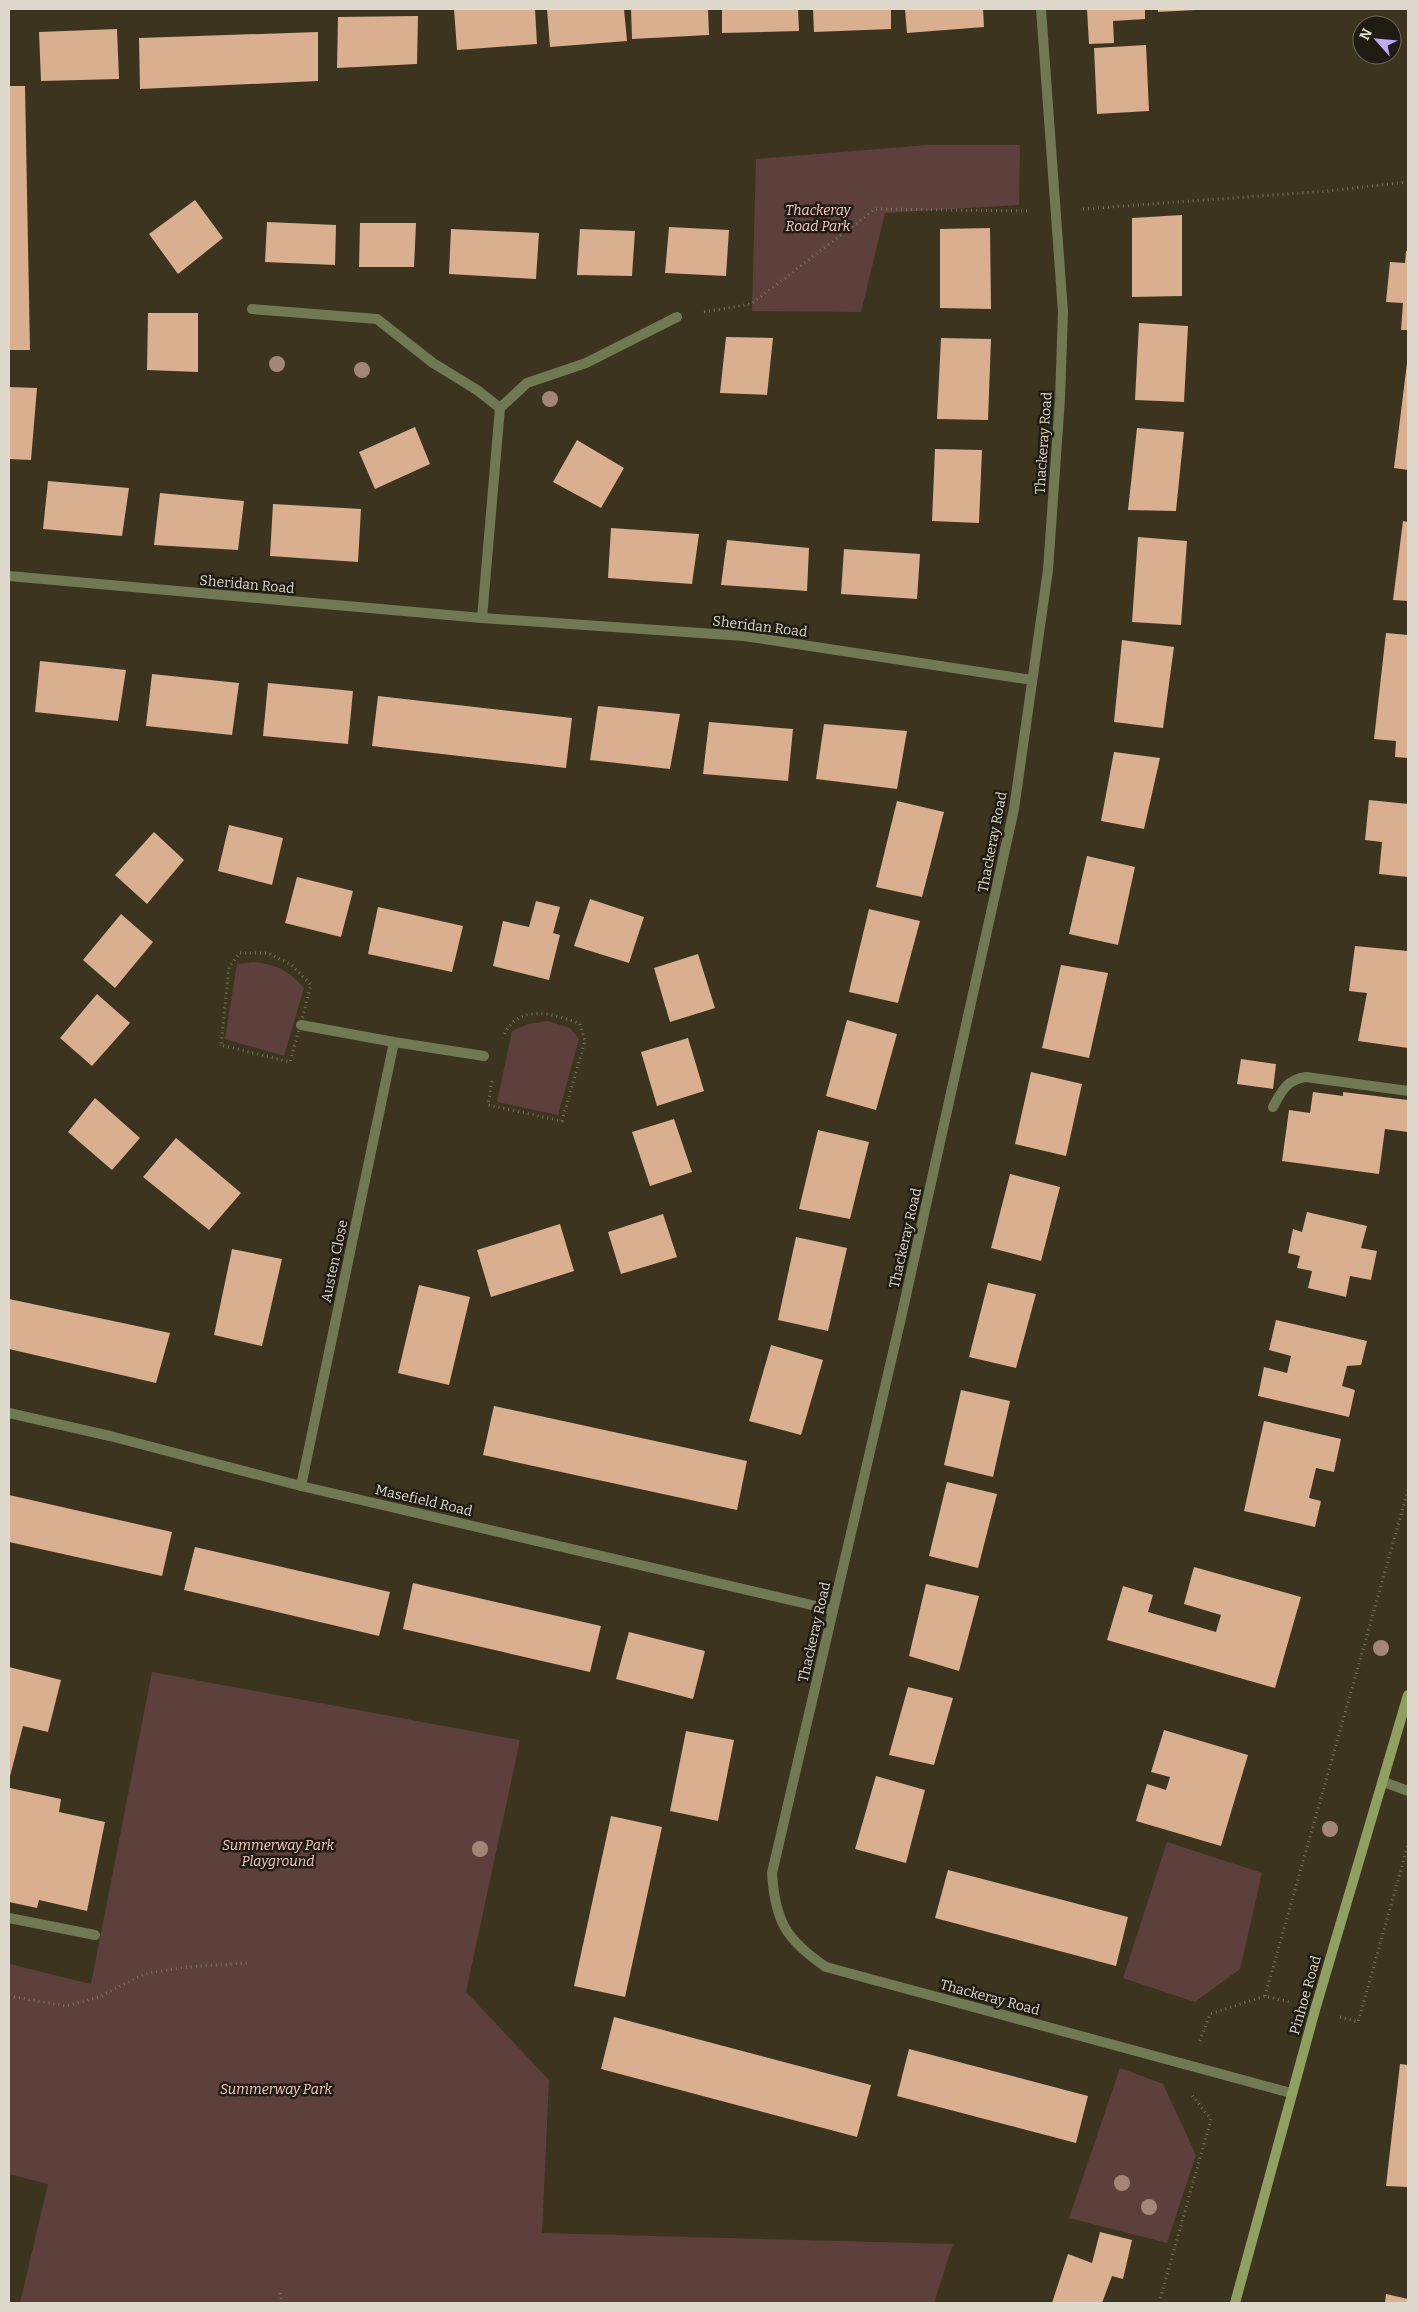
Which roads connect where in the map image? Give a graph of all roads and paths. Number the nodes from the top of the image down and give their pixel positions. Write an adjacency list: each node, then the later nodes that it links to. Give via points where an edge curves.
1 (1041, 9): 7 (street, Thackeray Road, via 1063,312 1048,570)
2 (252, 309): 4 (street, via 376,319 433,363)
3 (677, 317): 4 (street, via 586,363 527,383)
4 (500, 408): 6 (street)
5 (9, 576): 6 (street, Sheridan Road)
6 (482, 618): 7 (street, Sheridan Road, via 744,636)
7 (1032, 680): 17 (street, Thackeray Road, via 1014,809)
8 (301, 1025): 8 (path, via 311,985 292,965 268,953 240,953 229,967 221,1045 290,1062); 9 (street)
9 (394, 1042): 10 (street); 15 (street, Austen Close)
10 (484, 1056): 11 (path)
11 (497, 1056): 11 (path, via 504,1034 513,1023 534,1012 558,1015 580,1024 585,1041 562,1121 488,1105)
12 (1408, 1091): 13 (street, via 1296,1078 1283,1089)
13 (1273, 1108)
14 (9, 1414): 15 (street, Masefield Road, via 110,1436)
15 (301, 1486): 17 (street, Masefield Road)
16 (1408, 1490): 25 (path)
17 (833, 1610): 26 (street, Thackeray Road, via 772,1873 774,1904 784,1926 801,1950 826,1967)
18 (1408, 1695): 19 (main road, Pinhoe Road)
19 (1384, 1782): 20 (street); 26 (main road, Pinhoe Road)
20 (1408, 1790)
21 (9, 1918): 22 (street)
22 (95, 1935)
23 (249, 1964): 24 (path, via 186,1967 144,1974 99,1997 66,2006)
24 (9, 1996)
25 (1265, 1996)
26 (1291, 2093): 29 (main road, Pinhoe Road)
27 (280, 2293): 28 (path)
28 (282, 2303)
29 (1234, 2303)

